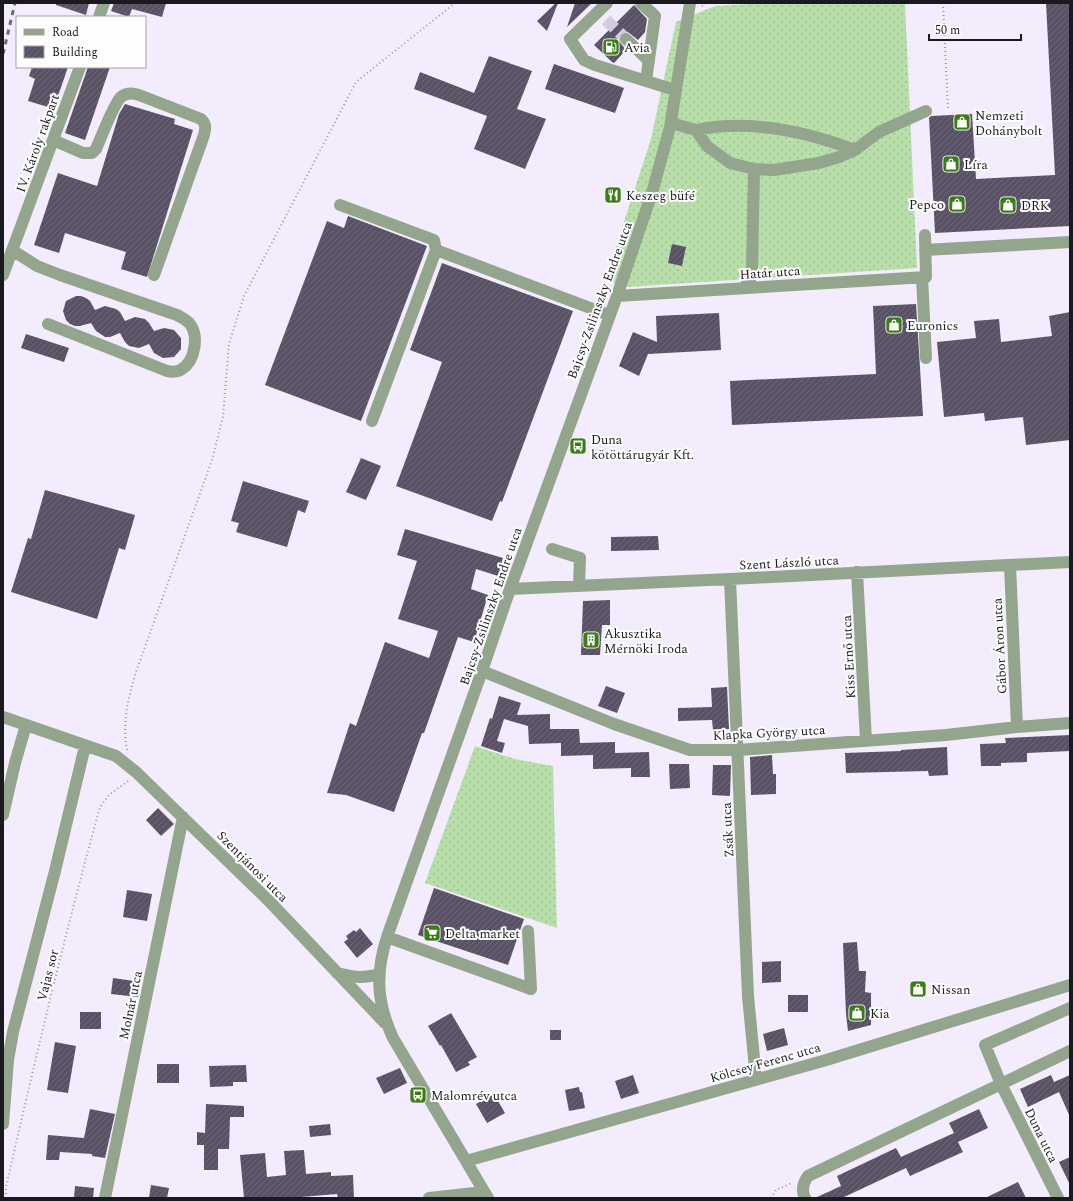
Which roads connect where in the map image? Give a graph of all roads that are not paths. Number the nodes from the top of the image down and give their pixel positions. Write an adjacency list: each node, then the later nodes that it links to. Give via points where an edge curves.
1 (104, 3): 5 (street)
2 (641, 3): 7 (street, via 655,16)
3 (690, 3): 10 (street, Bajcsy-Zsilinszky Endre utca)
4 (604, 11): 9 (street, via 570,39 584,60)
5 (99, 16)
6 (626, 39): 7 (street)
7 (649, 61): 9 (street)
8 (80, 68): 14 (street, IV. Károly rakpart)
9 (646, 81): 10 (street)
10 (676, 90): 12 (street, Bajcsy-Zsilinszky Endre utca)
11 (926, 111): 15 (street, via 879,132)
12 (671, 123): 13 (street); 27 (street, Bajcsy-Zsilinszky Endre utca, via 652,193)
13 (696, 130): 15 (street, via 732,126 769,128 819,138); 16 (street, via 707,146 730,163)
14 (53, 140): 20 (street, IV. Károly rakpart); 24 (street, via 84,153 92,152 96,149 116,104 121,97 132,93 205,123 204,135)
15 (855, 150): 16 (street, via 826,161 799,167)
16 (754, 169): 26 (street, via 752,269 750,279)
17 (340, 205): 21 (street, via 434,240)
18 (925, 235): 22 (street)
19 (1070, 242): 22 (street)
20 (12, 250): 23 (street, IV. Károly rakpart); 29 (street, via 37,266 177,315 191,325 195,340 190,361 183,369 172,372)
21 (436, 250): 28 (street); 31 (street)
22 (925, 250): 25 (street)
23 (3, 275)
24 (154, 275)
25 (924, 277): 26 (street, Határ utca); 30 (street)
26 (744, 288): 27 (street, Határ utca)
27 (616, 296): 28 (street, Bajcsy-Zsilinszky Endre utca)
28 (609, 315): 38 (street, Bajcsy-Zsilinszky Endre utca)
29 (48, 324)
30 (926, 358)
31 (372, 421)
32 (552, 549): 37 (street, via 580,558)
33 (1070, 562): 34 (street, Szent László utca)
34 (1010, 565): 35 (street, Szent László utca); 43 (street, Gábor Áron utca)
35 (857, 572): 36 (street, Szent László utca); 44 (street, Kiss Ernő utca)
36 (730, 579): 37 (street, Szent László utca); 46 (street, Zsák utca)
37 (579, 586): 38 (street, Szent László utca)
38 (510, 589): 39 (street, Bajcsy-Zsilinszky Endre utca)
39 (482, 671): 46 (street, Klapka György utca, via 614,724 690,750); 50 (street, Bajcsy-Zsilinszky Endre utca)
40 (3, 717): 42 (street)
41 (1070, 723): 43 (street, Klapka György utca)
42 (26, 725): 45 (street); 47 (street)
43 (1017, 727): 44 (street, Klapka György utca)
44 (866, 740): 46 (street, Klapka György utca)
45 (85, 746): 48 (street, Szentjánosi utca, via 116,756); 59 (street, via 13,1032)
46 (738, 750): 57 (street, Zsák utca, via 748,996)
47 (3, 815)
48 (183, 817): 51 (street, Szentjánosi utca, via 269,901); 62 (street, Molnár utca)
49 (528, 932): 50 (street, via 531,990)
50 (387, 938): 52 (street, Bajcsy-Zsilinszky Endre utca)
51 (337, 973): 52 (street, via 356,978); 55 (street, Szentjánosi utca)
52 (379, 974): 55 (street, Bajcsy-Zsilinszky Endre utca, via 379,988)
53 (1070, 985): 57 (street, Kölcsey Ferenc utca)
54 (1070, 1008): 58 (street, via 985,1045)
55 (387, 1025): 60 (street, Bajcsy-Zsilinszky Endre utca)
56 (1070, 1052): 58 (street)
57 (756, 1080): 60 (street, Kölcsey Ferenc utca)
58 (1001, 1084): 64 (street, via 808,1176 802,1189); 65 (street, Duna utca)
59 (3, 1124)
60 (466, 1161): 61 (street, Bajcsy-Zsilinszky Endre utca)
61 (486, 1195): 63 (street)
62 (105, 1198)
63 (429, 1198)
64 (805, 1198)
65 (1058, 1198)

